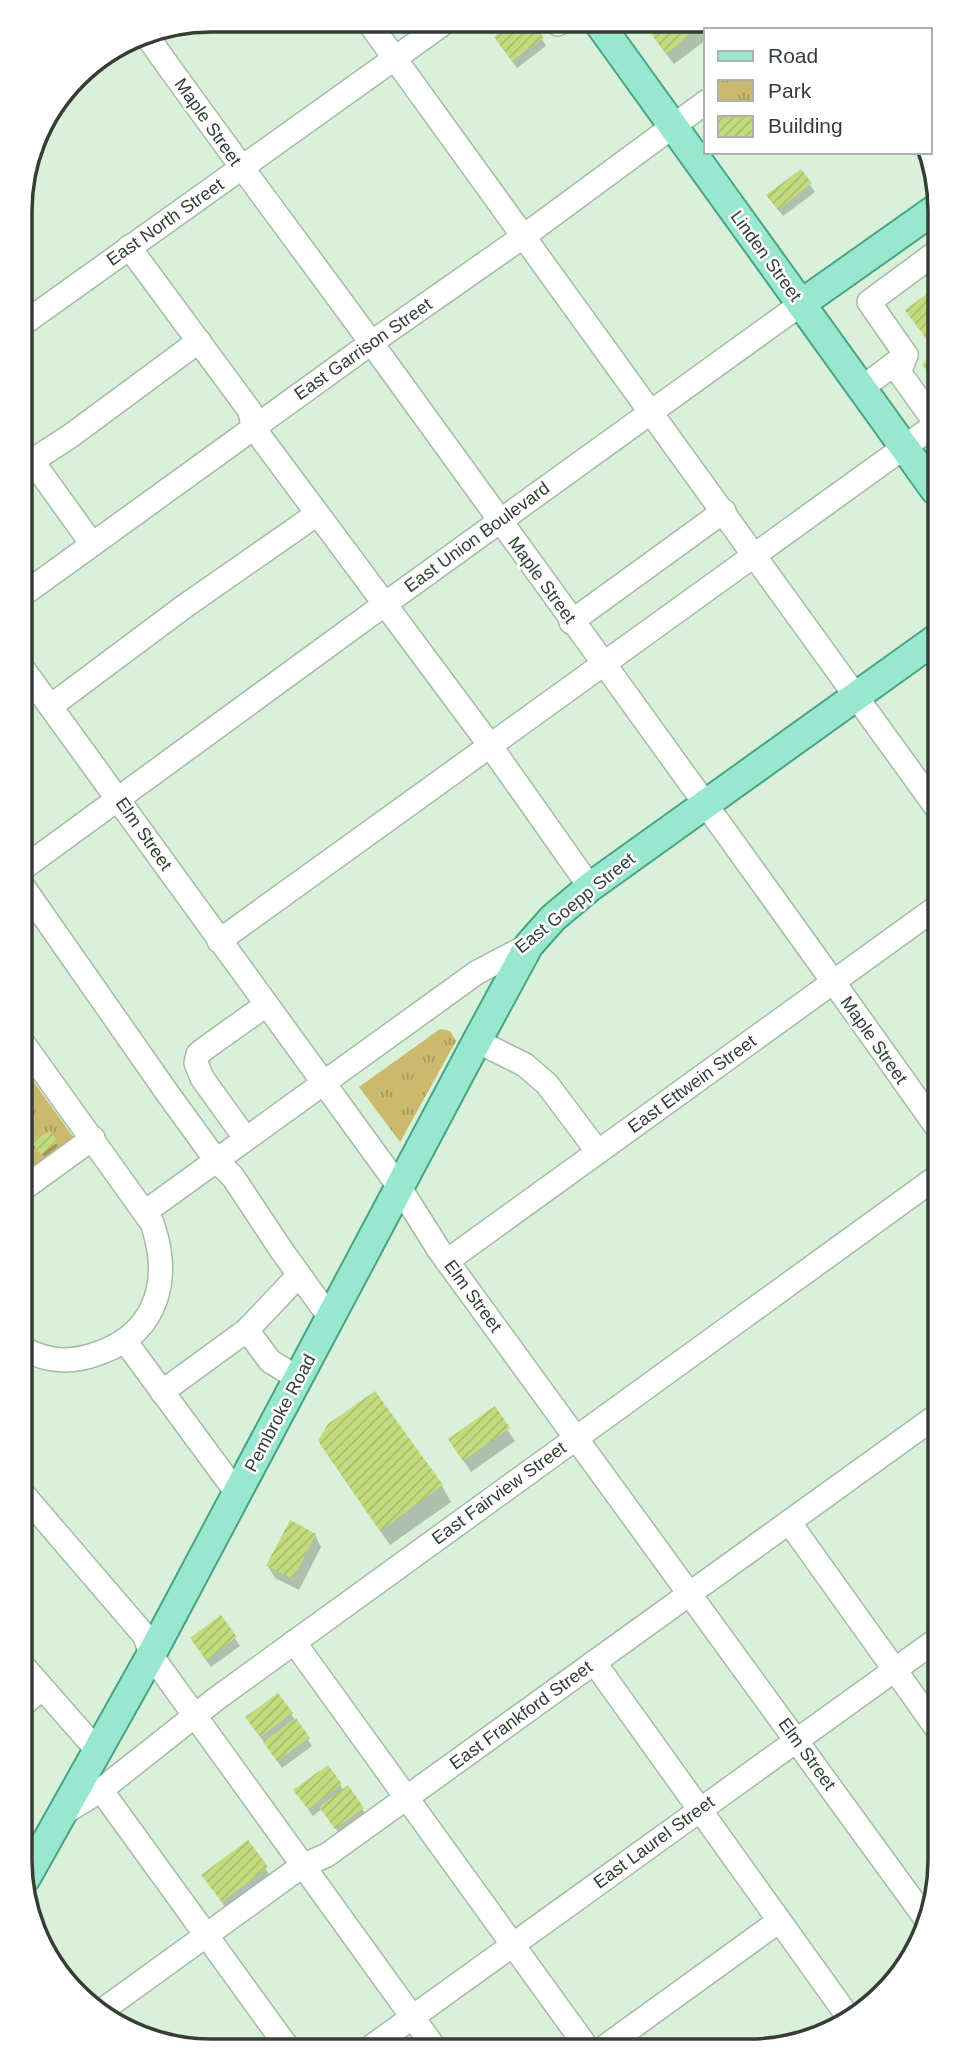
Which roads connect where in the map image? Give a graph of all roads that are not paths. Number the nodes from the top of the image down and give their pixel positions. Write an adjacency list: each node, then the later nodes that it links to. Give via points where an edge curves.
1 (376, 32): 5 (street)
2 (432, 32): 5 (street, East North Street)
3 (605, 32): 7 (main road, Linden Street)
4 (150, 42): 8 (street, Maple Street)
5 (395, 59): 8 (street, East North Street); 10 (street)
6 (704, 104): 7 (street, East Garrison Street)
7 (674, 126): 10 (street, East Garrison Street); 15 (main road, Linden Street)
8 (241, 169): 11 (street, East North Street); 18 (street, Maple Street)
9 (926, 216): 13 (main road, East Union Boulevard)
10 (524, 236): 18 (street, East Garrison Street); 21 (street)
11 (129, 247): 16 (street, East North Street); 17 (street)
12 (928, 258): 14 (street)
13 (846, 272): 14 (street); 15 (main road, East Union Boulevard)
14 (869, 302): 19 (street)
15 (801, 304): 20 (main road, Linden Street); 21 (street, East Union Boulevard)
16 (32, 317)
17 (199, 341): 23 (street, via 250,411); 26 (street)
18 (371, 343): 23 (street, East Garrison Street); 31 (street, Maple Street)
19 (906, 355): 20 (street); 22 (street, via 899,372)
20 (862, 388): 25 (main road, Linden Street)
21 (651, 411): 29 (street); 31 (street, East Union Boulevard)
22 (928, 414)
23 (253, 427): 30 (street); 32 (street, East Garrison Street)
24 (928, 429): 25 (street)
25 (905, 447): 28 (main road, Linden Street); 33 (street)
26 (32, 461)
27 (32, 471): 32 (street)
28 (928, 480)
29 (724, 511): 33 (street); 36 (street)
30 (317, 514): 35 (street); 41 (street)
31 (499, 521): 35 (street, East Union Boulevard); 36 (street, Maple Street)
32 (92, 544): 34 (street, East Garrison Street)
33 (756, 555): 38 (street); 40 (street)
34 (32, 588)
35 (385, 604): 42 (street); 44 (street, East Union Boulevard)
36 (571, 622): 38 (street, Maple Street)
37 (928, 645): 40 (main road, East Goepp Street)
38 (602, 664): 42 (street); 45 (street, Maple Street)
39 (32, 681): 41 (street, Elm Street)
40 (857, 696): 43 (street); 45 (main road, East Goepp Street)
41 (51, 706): 44 (street, Elm Street)
42 (489, 744): 47 (street); 50 (street)
43 (928, 796)
44 (119, 798): 46 (street, East Union Boulevard); 50 (street, Elm Street)
45 (706, 804): 47 (main road, East Goepp Street); 52 (street, Maple Street)
46 (32, 862)
47 (590, 887): 51 (main road, East Goepp Street, via 539,930)
48 (32, 899): 61 (street)
49 (928, 914): 52 (street, East Ettwein Street)
50 (219, 941): 53 (street, Elm Street)
51 (529, 945): 54 (main road, Pembroke Road); 56 (street, East Goepp Street, via 476,972)
52 (834, 982): 57 (street, Maple Street); 60 (street, East Ettwein Street)
53 (265, 1005): 56 (street, Elm Street); 59 (street, via 206,1047 196,1063 202,1079)
54 (477, 1041): 60 (street, via 541,1078); 64 (main road, Pembroke Road)
55 (32, 1055): 58 (street)
56 (323, 1084): 59 (street, East Goepp Street); 64 (street, Elm Street)
57 (928, 1115)
58 (93, 1138): 62 (street); 65 (street)
59 (246, 1139): 61 (street, East Goepp Street)
60 (598, 1152): 66 (street, East Ettwein Street)
61 (216, 1160): 65 (street, East Goepp Street); 67 (street, via 233,1177)
62 (32, 1182)
63 (928, 1183): 75 (street, East Fairview Street)
64 (400, 1188): 66 (street, Elm Street); 68 (main road, Pembroke Road)
65 (145, 1212): 70 (street, via 160,1250 161,1275 153,1307)
66 (447, 1261): 75 (street, Elm Street)
67 (299, 1275): 68 (street); 69 (street)
68 (331, 1319): 72 (main road, Pembroke Road)
69 (247, 1330): 72 (street, via 270,1360); 73 (street)
70 (125, 1341): 71 (street, via 70,1361); 73 (street)
71 (32, 1353)
72 (299, 1379): 76 (main road, Pembroke Road)
73 (162, 1392): 76 (street)
74 (928, 1422): 78 (street, East Frankford Street)
75 (576, 1437): 79 (street, Elm Street); 80 (street, East Fairview Street)
76 (237, 1493): 82 (main road, Pembroke Road)
77 (32, 1505): 82 (street, via 145,1636)
78 (789, 1522): 79 (street, East Frankford Street); 84 (street)
79 (690, 1594): 83 (street, East Frankford Street); 88 (street, Elm Street)
80 (294, 1642): 86 (street, East Fairview Street); 91 (street)
81 (928, 1646): 84 (street, East Laurel Street)
82 (151, 1655): 86 (street); 89 (main road, Pembroke Road)
83 (594, 1662): 91 (street, East Frankford Street); 92 (street)
84 (895, 1670): 87 (street); 88 (street, East Laurel Street)
85 (34, 1696): 89 (street)
86 (195, 1714): 90 (street, East Fairview Street); 94 (street)
87 (928, 1716)
88 (796, 1740): 92 (street, East Laurel Street); 96 (street, Elm Street)
89 (97, 1750): 93 (main road, Pembroke Road)
90 (101, 1790): 93 (street, East Fairview Street); 98 (street)
91 (406, 1799): 94 (street, East Frankford Street, via 327,1855); 99 (street)
92 (699, 1809): 97 (street); 99 (street, East Laurel Street)
93 (64, 1814): 95 (main road, Pembroke Road)
94 (302, 1866): 98 (street, East Frankford Street); 102 (street)
95 (32, 1867)
96 (921, 1911)
97 (779, 1921): 101 (street); 107 (street)
98 (206, 1933): 100 (street, East Frankford Street); 103 (street)
99 (512, 1945): 102 (street, East Laurel Street); 106 (street)
100 (108, 2006)
101 (845, 2012)
102 (412, 2017): 104 (street, East Laurel Street); 105 (street)
103 (282, 2039)
104 (382, 2039)
105 (428, 2039)
106 (581, 2039)
107 (616, 2039)

